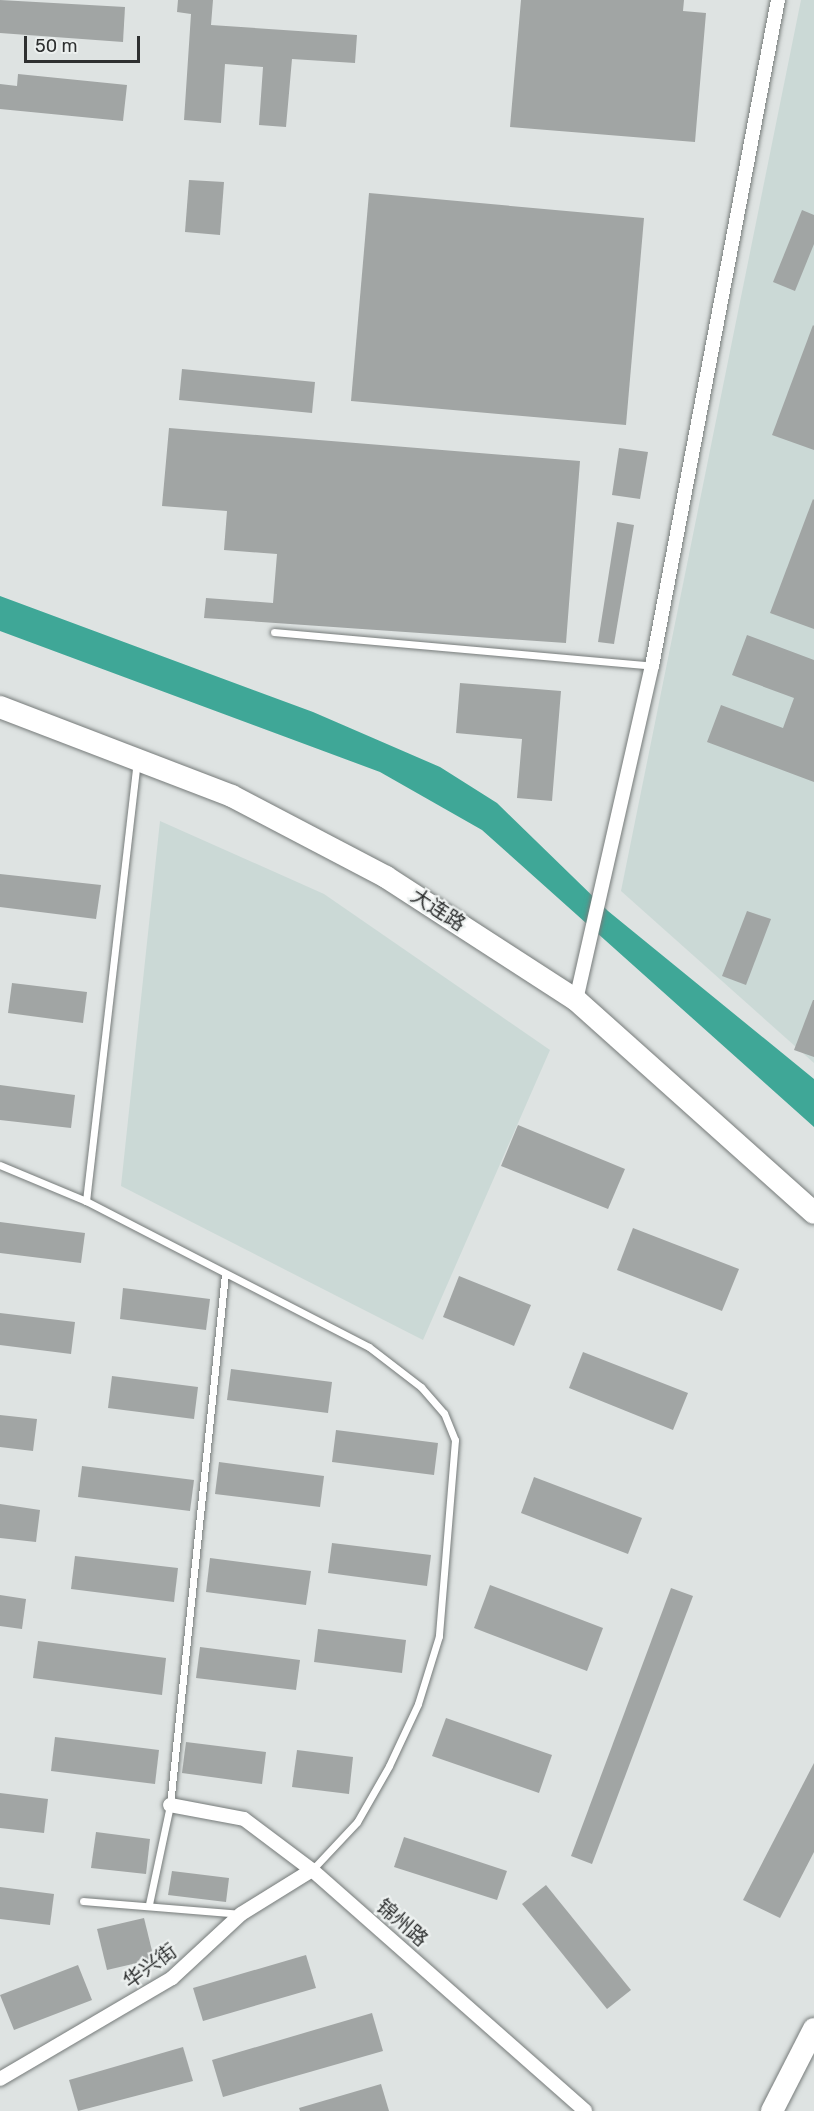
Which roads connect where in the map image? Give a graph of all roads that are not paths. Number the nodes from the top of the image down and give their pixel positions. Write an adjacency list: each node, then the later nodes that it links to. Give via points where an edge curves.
1 (778, 0): 3 (street)
2 (274, 632): 3 (lane)
3 (652, 666): 6 (street)
4 (0, 707): 5 (main road, 大连路)
5 (138, 760): 6 (main road, 大连路, via 232,796 386,877); 8 (lane)
6 (576, 1000): 9 (main road, 大连路)
7 (0, 1165): 8 (lane)
8 (86, 1201): 10 (lane)
9 (814, 1213)
10 (225, 1274): 11 (lane); 12 (lane, via 369,1347 421,1387 444,1413 455,1440 439,1636 418,1704 357,1822)
11 (170, 1805): 12 (street, 锦州路, via 244,1820); 14 (lane)
12 (312, 1870): 15 (street, 华兴街); 18 (street, 锦州路)
13 (83, 1901): 14 (lane)
14 (149, 1904): 15 (lane)
15 (241, 1914): 17 (street, 华兴街, via 172,1978)
16 (814, 2029): 19 (main road)
17 (0, 2079)
18 (585, 2111)
19 (772, 2111)

